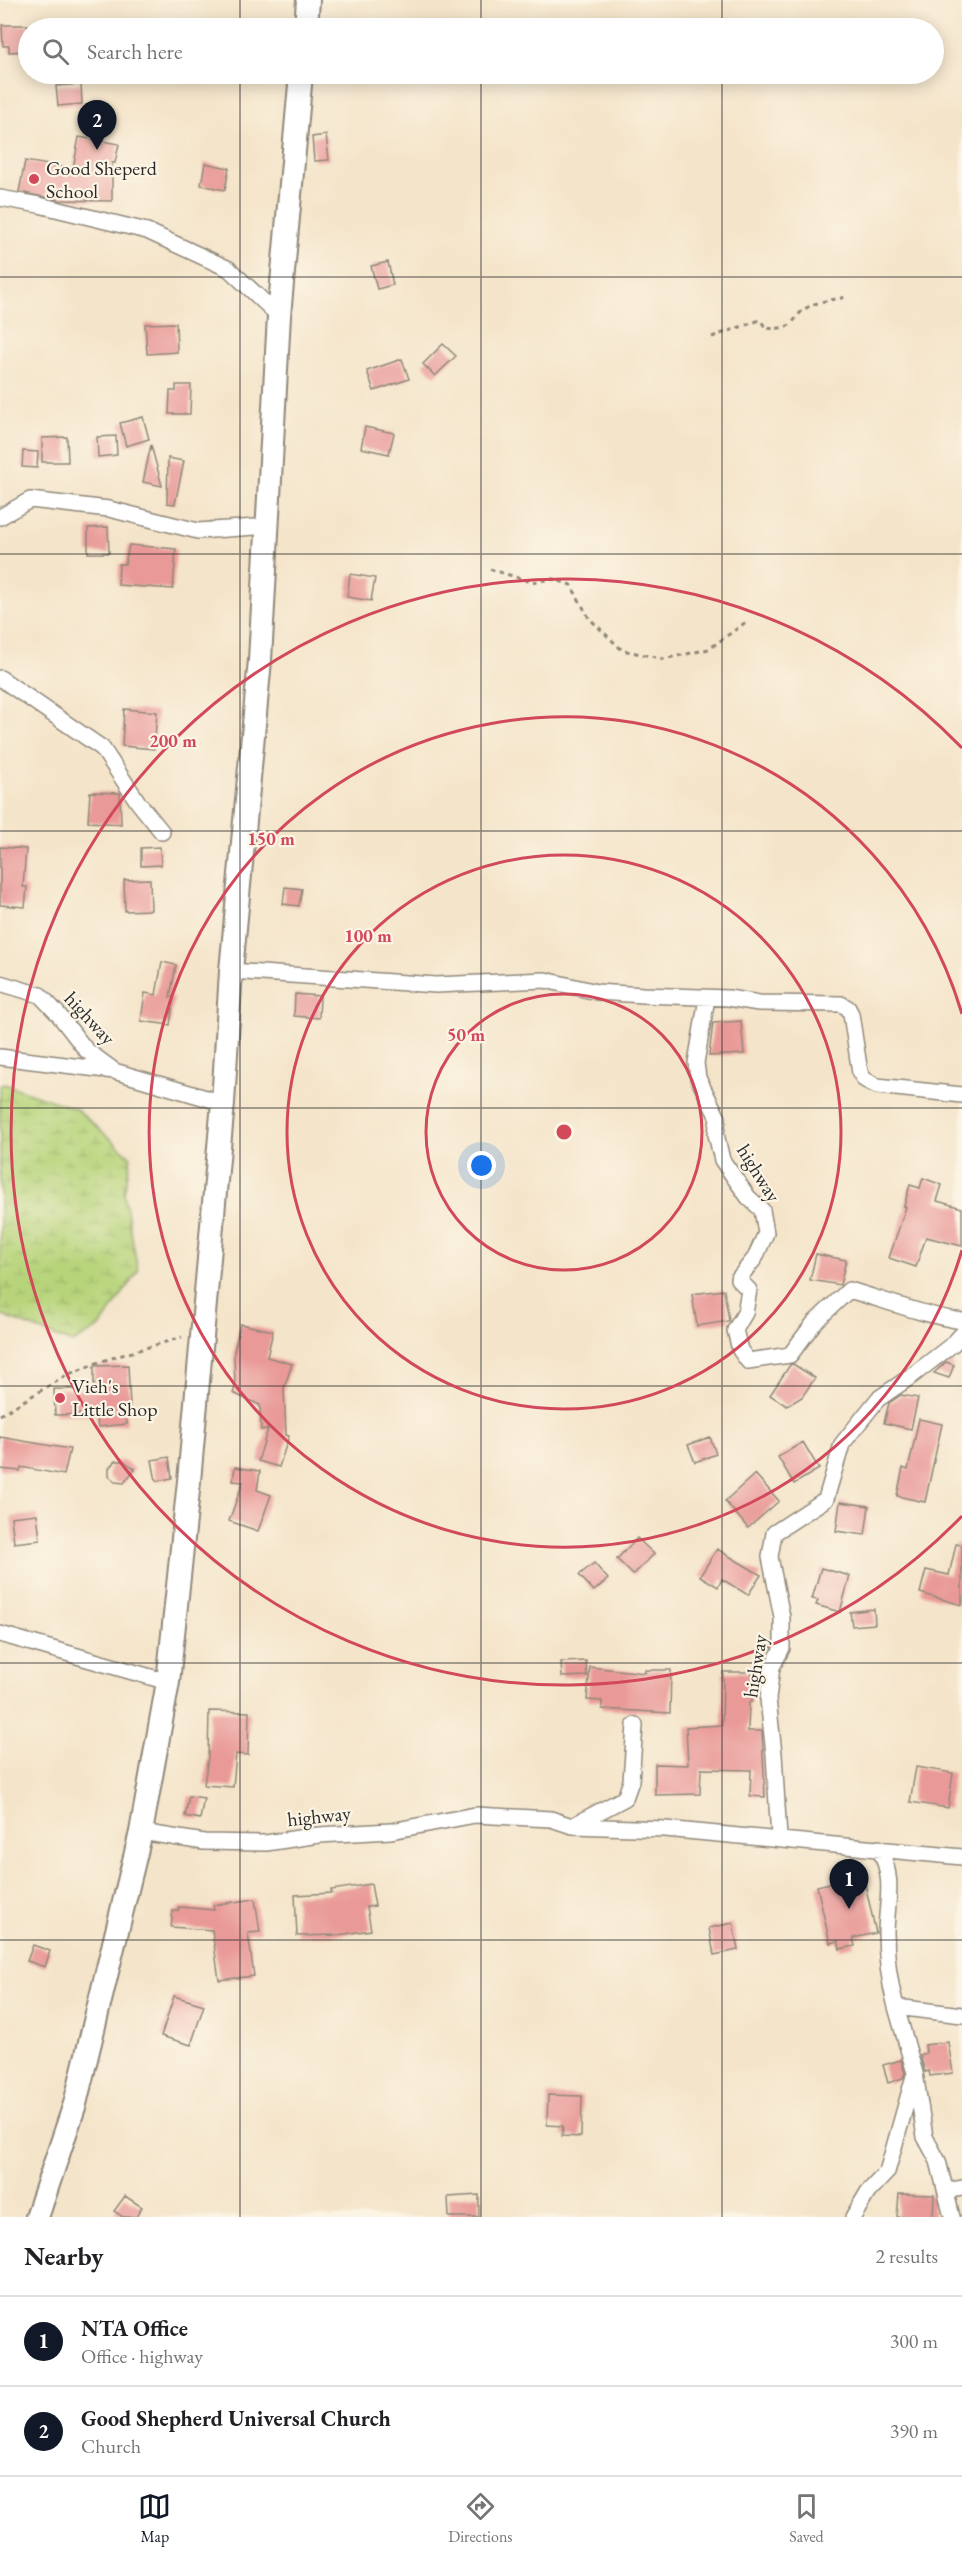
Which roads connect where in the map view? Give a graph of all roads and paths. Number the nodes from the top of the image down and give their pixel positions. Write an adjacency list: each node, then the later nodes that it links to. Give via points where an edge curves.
1 (308, 0): 2 (main road)
2 (307, 18)
3 (300, 84): 6 (main road)
4 (0, 198): 6 (street, via 147,231 230,269)
5 (847, 297): 7 (path, via 811,305 794,323 780,329 766,328 760,320)
6 (279, 316): 9 (main road)
7 (712, 338)
8 (0, 517): 9 (street, via 30,500 109,509 198,531)
9 (269, 526): 14 (main road)
10 (490, 569): 11 (path, via 531,582 554,579 571,585 589,618 622,650 664,659 709,649)
11 (746, 622)
12 (0, 678): 13 (street, via 102,747)
13 (162, 832)
14 (231, 971): 16 (street, via 436,985 545,980 597,992); 20 (main road)
15 (0, 982): 18 (street, highway, via 40,995 86,1050)
16 (707, 998): 19 (street, via 842,1004 851,1014 860,1073 865,1080 877,1086); 21 (street, highway, via 696,1063 698,1078 718,1118 716,1134 722,1160 762,1210 766,1233 755,1258 738,1279 749,1290 745,1313 735,1330 740,1350 748,1361 790,1355 814,1323 849,1290 932,1317)
17 (0, 1056): 18 (street, highway)
18 (114, 1071): 20 (street, highway)
19 (962, 1095)
20 (223, 1103): 22 (main road)
21 (962, 1321)
22 (201, 1331): 24 (path, via 67,1375); 26 (main road)
23 (962, 1334): 30 (street, highway, via 878,1399 843,1444 826,1499 774,1533 770,1557 782,1617 782,1648 772,1667 768,1699)
24 (0, 1415)
25 (0, 1634): 26 (street)
26 (168, 1682): 29 (main road)
27 (635, 1725): 28 (street, via 631,1781 625,1798)
28 (572, 1826): 29 (street, highway, via 551,1819 475,1815 391,1831 266,1843 204,1842); 30 (street, highway)
29 (141, 1832): 38 (main road, via 75,2104)
30 (779, 1838): 31 (street, highway)
31 (879, 1848): 32 (street, highway); 33 (street, via 887,1865 890,1887 886,1931 888,1977)
32 (962, 1857)
33 (897, 2007): 34 (street); 35 (street)
34 (962, 2015)
35 (915, 2073): 37 (street, via 925,2137 938,2161); 39 (street, via 887,2172)
36 (962, 2188): 37 (street)
37 (946, 2192): 40 (street)
38 (37, 2217)
39 (852, 2217)
40 (952, 2217)

